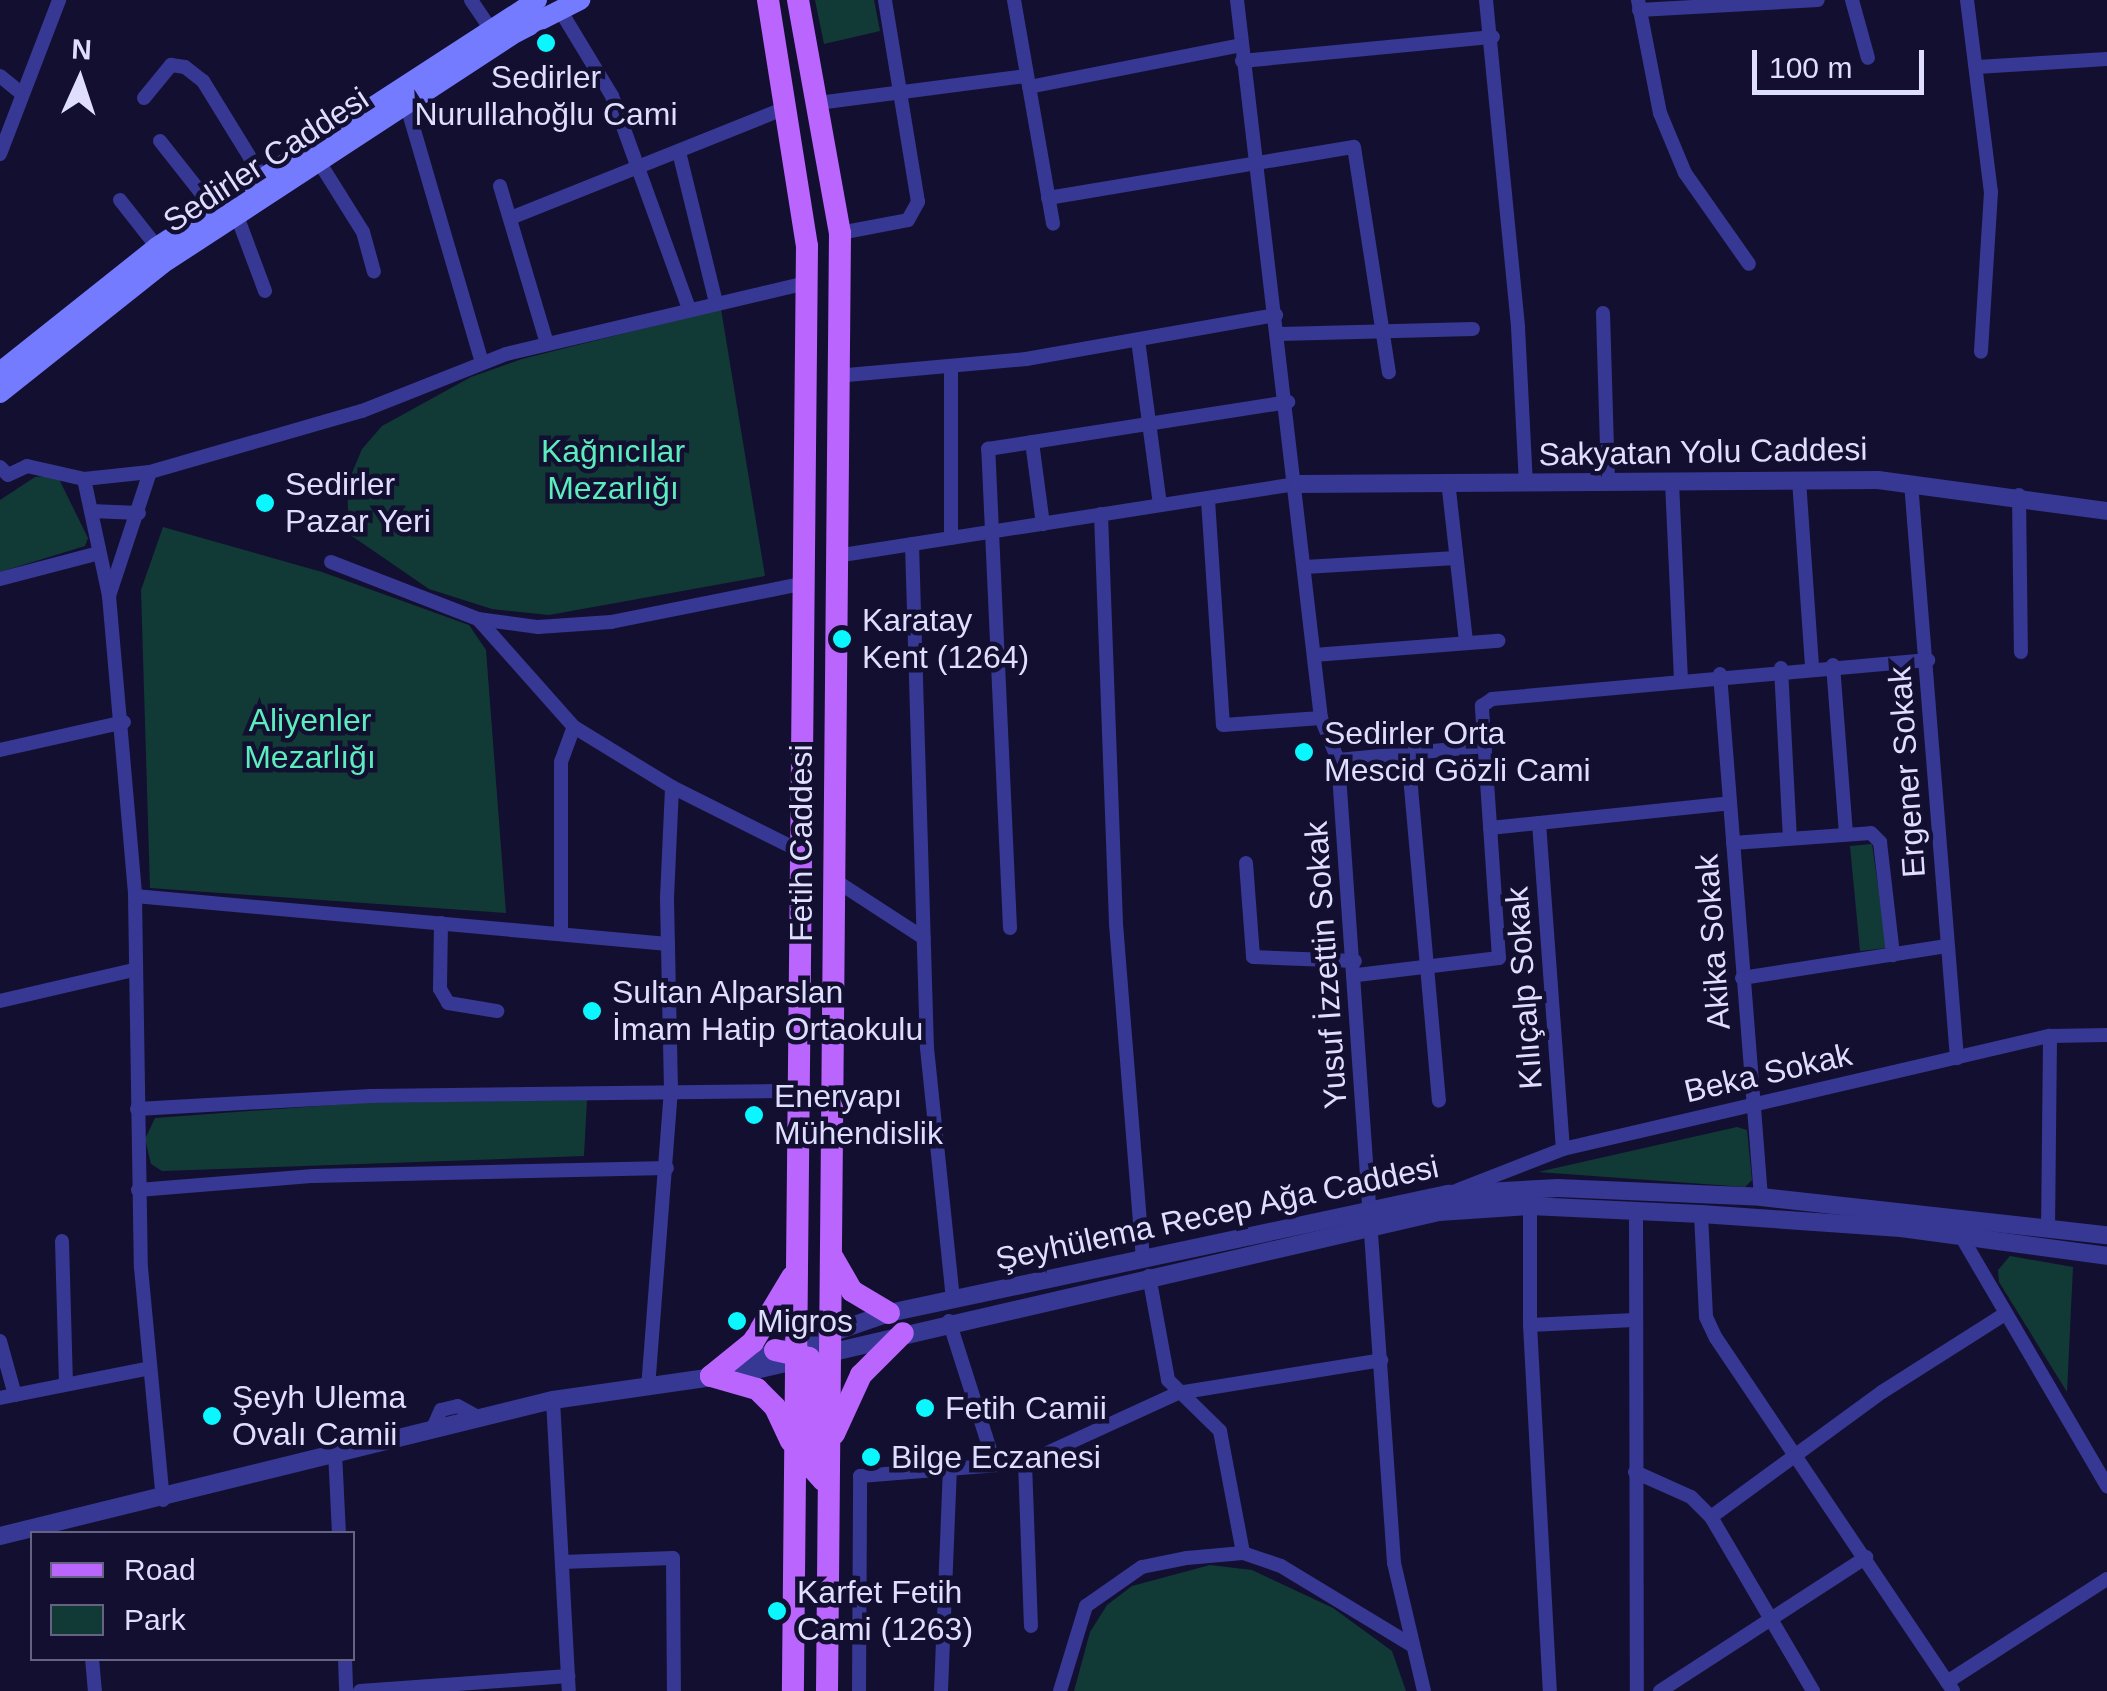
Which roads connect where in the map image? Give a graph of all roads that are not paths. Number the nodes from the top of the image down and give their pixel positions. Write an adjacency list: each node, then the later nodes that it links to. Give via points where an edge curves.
1 (59, 0): 24 (street)
2 (471, 0): 16 (street)
3 (580, 0): 15 (main road, Sedirler Caddesi)
4 (768, 0): 29 (main road, Fetih Caddesi)
5 (798, 0): 28 (main road, Fetih Caddesi)
6 (885, 0): 25 (street)
7 (1016, 0): 23 (street)
8 (1236, 0): 18 (street, Yusuf İzzettin Sokak)
9 (1486, 0): 17 (street)
10 (1818, 0): 14 (street)
11 (1852, 0): 19 (street)
12 (1967, 0): 21 (street)
13 (523, 4): 16 (main road, Sedirler Caddesi)
14 (1638, 5): 45 (street, via 1660,113 1685,173)
15 (560, 10): 26 (main road, Sedirler Caddesi); 35 (street, via 612,96)
16 (490, 28): 26 (main road, Sedirler Caddesi)
17 (1493, 37): 18 (street); 76 (street)
18 (1242, 53): 23 (street); 33 (street, Yusuf İzzettin Sokak)
19 (1868, 58)
20 (2107, 59): 21 (street)
21 (1977, 68): 58 (street, via 1991,192)
22 (0, 76): 24 (street)
23 (1028, 82): 25 (street); 38 (street)
24 (21, 92): 32 (street)
25 (898, 93): 28 (street); 43 (street, via 912,135 918,202 908,220)
26 (404, 96): 34 (main road, Sedirler Caddesi); 36 (main road, Sedirler Caddesi); 59 (street)
27 (144, 98): 36 (street, via 171,65 186,67 203,82)
28 (818, 103): 43 (main road, Fetih Caddesi)
29 (786, 108): 31 (street); 47 (main road, Fetih Caddesi)
30 (160, 141): 40 (street)
31 (680, 152): 35 (street); 49 (street)
32 (0, 154)
33 (1254, 164): 38 (street); 52 (street, Yusuf İzzettin Sokak); 54 (street, via 1354,147)
34 (321, 165): 40 (main road, Sedirler Caddesi); 46 (street, via 363,232)
35 (635, 170): 41 (street); 50 (street)
36 (264, 180): 40 (main road, Sedirler Caddesi)
37 (500, 186): 41 (street)
38 (1048, 198): 42 (street)
39 (120, 200): 44 (street)
40 (226, 214): 44 (main road, Sedirler Caddesi); 48 (street); 64 (main road, Sedirler Caddesi)
41 (513, 217): 57 (street)
42 (1052, 224)
43 (840, 233): 63 (main road, Fetih Caddesi)
44 (158, 247): 61 (main road, Sedirler Caddesi)
45 (1749, 264)
46 (374, 272)
47 (806, 283): 49 (street); 95 (main road, Fetih Caddesi)
48 (264, 291)
49 (716, 303): 50 (street)
50 (689, 309): 57 (street)
51 (1602, 313): 77 (street)
52 (1276, 315): 55 (street, Yusuf İzzettin Sokak); 56 (street)
53 (1473, 330): 54 (street)
54 (1386, 332): 55 (street); 62 (street)
55 (1280, 334): 65 (street, Yusuf İzzettin Sokak)
56 (1138, 340): 60 (street); 66 (street)
57 (547, 344): 59 (street)
58 (1982, 352)
59 (482, 364): 68 (street, via 362,411)
60 (951, 366): 63 (street); 87 (street)
61 (0, 372)
62 (1389, 372)
63 (836, 376): 90 (main road, Fetih Caddesi)
64 (0, 393)
65 (1288, 402): 66 (street); 75 (street, Yusuf İzzettin Sokak)
66 (1150, 424): 67 (street); 80 (street)
67 (1032, 442): 85 (street); 86 (street, via 988,449)
68 (150, 472): 70 (street); 83 (street)
69 (3, 473): 70 (street, via 27,466)
70 (84, 480): 81 (street)
71 (1799, 480): 73 (street, Sakyatan Yolu Caddesi); 74 (street, Sakyatan Yolu Caddesi); 104 (street)
72 (1448, 482): 75 (street, Sakyatan Yolu Caddesi); 76 (street, Sakyatan Yolu Caddesi); 91 (street)
73 (1672, 482): 77 (street, Sakyatan Yolu Caddesi); 107 (street)
74 (1910, 482): 78 (street, Sakyatan Yolu Caddesi); 102 (street, Ergener Sokak)
75 (1298, 484): 79 (street); 93 (street, Yusuf İzzettin Sokak)
76 (1526, 484): 77 (street, Sakyatan Yolu Caddesi)
77 (1608, 484)
78 (2020, 495): 82 (street, Sakyatan Yolu Caddesi); 100 (street)
79 (1208, 500): 80 (street); 108 (street, via 1223,725)
80 (1160, 505): 84 (street)
81 (91, 511): 83 (street); 89 (street)
82 (2107, 511)
83 (139, 513): 96 (street)
84 (1101, 514): 85 (street); 164 (street, via 1116,924)
85 (1042, 524): 86 (street)
86 (991, 532): 87 (street); 127 (street)
87 (950, 538): 88 (street)
88 (912, 544): 90 (street); 129 (street)
89 (99, 553): 94 (street); 96 (street)
90 (836, 556): 124 (main road, Fetih Caddesi)
91 (1456, 558): 93 (street); 99 (street)
92 (330, 562): 97 (street)
93 (1306, 567): 101 (street, Yusuf İzzettin Sokak)
94 (0, 580)
95 (801, 584): 97 (street, via 611,622 538,627); 122 (main road, Fetih Caddesi)
96 (109, 596): 109 (street)
97 (478, 619): 110 (street)
98 (1498, 641): 99 (street)
99 (1466, 642): 101 (street)
100 (2021, 652)
101 (1314, 655): 108 (street, Yusuf İzzettin Sokak)
102 (1928, 660): 103 (street); 131 (street, Ergener Sokak)
103 (1832, 665): 104 (street); 119 (street)
104 (1812, 666): 105 (street)
105 (1781, 668): 106 (street); 120 (street)
106 (1720, 674): 107 (street); 116 (street, Akika Sokak)
107 (1681, 678): 111 (street, via 1492,699 1482,706)
108 (1321, 718): 114 (street, Yusuf İzzettin Sokak)
109 (124, 722): 112 (street); 125 (street)
110 (574, 728): 115 (street); 128 (street, via 561,762)
111 (1484, 746): 113 (street); 118 (street)
112 (0, 750)
113 (1408, 754): 114 (street); 133 (street)
114 (1338, 760): 134 (street, Yusuf İzzettin Sokak)
115 (672, 787): 122 (street); 130 (street)
116 (1730, 803): 117 (street, Akika Sokak); 121 (street, Akika Sokak)
117 (1539, 823): 118 (street, Akika Sokak); 147 (street, Kılıçalp Sokak)
118 (1490, 828): 133 (street, via 1499,958)
119 (1846, 834): 120 (street); 132 (street, via 1870,832 1880,842)
120 (1790, 838): 121 (street)
121 (1734, 843): 136 (street, Akika Sokak)
122 (800, 850): 143 (main road, Fetih Caddesi)
123 (1246, 863): 134 (street, via 1253,957)
124 (833, 879): 129 (street); 162 (main road, Fetih Caddesi)
125 (135, 896): 126 (street); 135 (street)
126 (441, 923): 128 (street); 138 (street, via 440,989 448,1003)
127 (1010, 928)
128 (561, 931): 130 (street)
129 (924, 938): 166 (street, via 926,1048)
130 (668, 944): 142 (street)
131 (1947, 946): 132 (street); 141 (street, Ergener Sokak)
132 (1893, 955): 136 (street)
133 (1427, 967): 134 (street); 144 (street)
134 (1356, 968): 153 (street, Yusuf İzzettin Sokak)
135 (133, 970): 137 (street); 146 (street)
136 (1742, 978): 145 (street, Akika Sokak)
137 (0, 1002)
138 (497, 1011)
139 (2107, 1034): 140 (street, Beka Sokak)
140 (2050, 1036): 141 (street, Beka Sokak); 158 (street)
141 (1957, 1058): 145 (street, Beka Sokak)
142 (671, 1090): 143 (street); 146 (street); 148 (street)
143 (799, 1090): 154 (main road, Fetih Caddesi)
144 (1439, 1101)
145 (1753, 1105): 147 (street, Beka Sokak); 151 (street, Akika Sokak)
146 (137, 1108): 149 (street)
147 (1563, 1149): 150 (street, Beka Sokak)
148 (666, 1168): 149 (street, via 313,1176); 178 (street)
149 (138, 1190): 175 (street)
150 (1448, 1194): 151 (street, Şeyhülema Recep Ağa Caddesi, via 1558,1188); 153 (street, Şeyhülema Recep Ağa Caddesi)
151 (1760, 1197): 158 (street, Şeyhülema Recep Ağa Caddesi)
152 (1530, 1206): 155 (street, Şeyhülema Recep Ağa Caddesi); 157 (street, Şeyhülema Recep Ağa Caddesi, via 1439,1212); 171 (street)
153 (1369, 1208): 157 (street, Yusuf İzzettin Sokak); 164 (street, Şeyhülema Recep Ağa Caddesi)
154 (796, 1210): 165 (main road, Fetih Caddesi); 173 (main road)
155 (1636, 1211): 156 (street, Şeyhülema Recep Ağa Caddesi); 168 (street)
156 (1701, 1214): 160 (street, Şeyhülema Recep Ağa Caddesi); 184 (street, via 1706,1317)
157 (1371, 1227): 164 (street, Şeyhülema Recep Ağa Caddesi); 174 (street, Yusuf İzzettin Sokak)
158 (2048, 1230): 159 (street, Şeyhülema Recep Ağa Caddesi)
159 (2107, 1235)
160 (1962, 1236): 163 (street, Şeyhülema Recep Ağa Caddesi); 167 (street)
161 (62, 1241): 177 (street)
162 (830, 1252): 170 (main road, via 852,1292); 173 (main road, Fetih Caddesi)
163 (2107, 1256)
164 (1146, 1268): 166 (street, Şeyhülema Recep Ağa Caddesi); 169 (street, Şeyhülema Recep Ağa Caddesi); 179 (street, via 1168,1380)
165 (794, 1274): 173 (main road, Fetih Caddesi); 176 (main road, via 753,1342)
166 (954, 1299): 170 (street, Şeyhülema Recep Ağa Caddesi)
167 (2005, 1314): 184 (street); 191 (street)
168 (1634, 1320): 171 (street); 189 (street)
169 (949, 1321): 170 (street, Şeyhülema Recep Ağa Caddesi); 187 (street)
170 (896, 1323): 173 (street, Şeyhülema Recep Ağa Caddesi); 182 (main road, via 861,1375)
171 (1530, 1325): 220 (street)
172 (0, 1342): 180 (street)
173 (803, 1348): 176 (street, Şeyhülema Recep Ağa Caddesi); 182 (main road, Fetih Caddesi); 185 (main road, Fetih Caddesi); 190 (main road, via 813,1469)
174 (1382, 1360): 179 (street); 205 (street, Yusuf İzzettin Sokak, via 1394,1563)
175 (150, 1368): 177 (street); 192 (street)
176 (711, 1376): 178 (street, Şeyhülema Recep Ağa Caddesi); 185 (main road, via 757,1389 775,1407)
177 (66, 1383): 180 (street)
178 (648, 1388): 181 (street, Şeyhülema Recep Ağa Caddesi)
179 (1178, 1393): 186 (street); 199 (street, via 1201,1406 1220,1431)
180 (8, 1396)
181 (552, 1400): 183 (street, Şeyhülema Recep Ağa Caddesi); 201 (street)
182 (828, 1447): 190 (main road, Fetih Caddesi)
183 (335, 1452): 192 (street, Şeyhülema Recep Ağa Caddesi); 196 (street)
184 (1797, 1452): 193 (street); 200 (street)
185 (797, 1455): 214 (main road, Fetih Caddesi)
186 (1024, 1462): 187 (street); 204 (street)
187 (994, 1465): 188 (street)
188 (950, 1469): 216 (street, via 860,1476); 217 (street)
189 (1635, 1472): 193 (street, via 1691,1497); 221 (street)
190 (828, 1486): 215 (main road, Fetih Caddesi)
191 (2107, 1486)
192 (163, 1500): 194 (street, Şeyhülema Recep Ağa Caddesi)
193 (1711, 1516): 203 (street)
194 (80, 1525): 195 (street, Şeyhülema Recep Ağa Caddesi)
195 (36, 1531)
196 (339, 1531)
197 (30, 1532): 198 (street, Şeyhülema Recep Ağa Caddesi)
198 (0, 1536)
199 (1243, 1553): 205 (street, via 1280,1566); 218 (street, via 1142,1567 1086,1606)
200 (1866, 1557): 203 (street); 209 (street)
201 (562, 1562): 208 (street); 213 (street, via 672,1558)
202 (2107, 1578): 209 (street)
203 (1770, 1618): 222 (street); 223 (street)
204 (1031, 1626)
205 (1410, 1644): 219 (street, Yusuf İzzettin Sokak)
206 (92, 1661): 210 (street)
207 (345, 1661): 211 (street)
208 (569, 1683): 212 (street)
209 (1950, 1686)
210 (96, 1691)
211 (346, 1691)
212 (360, 1691)
213 (674, 1691)
214 (793, 1691)
215 (827, 1691)
216 (859, 1691)
217 (941, 1691)
218 (1060, 1691)
219 (1424, 1691)
220 (1550, 1691)
221 (1637, 1691)
222 (1660, 1691)
223 (1813, 1691)

